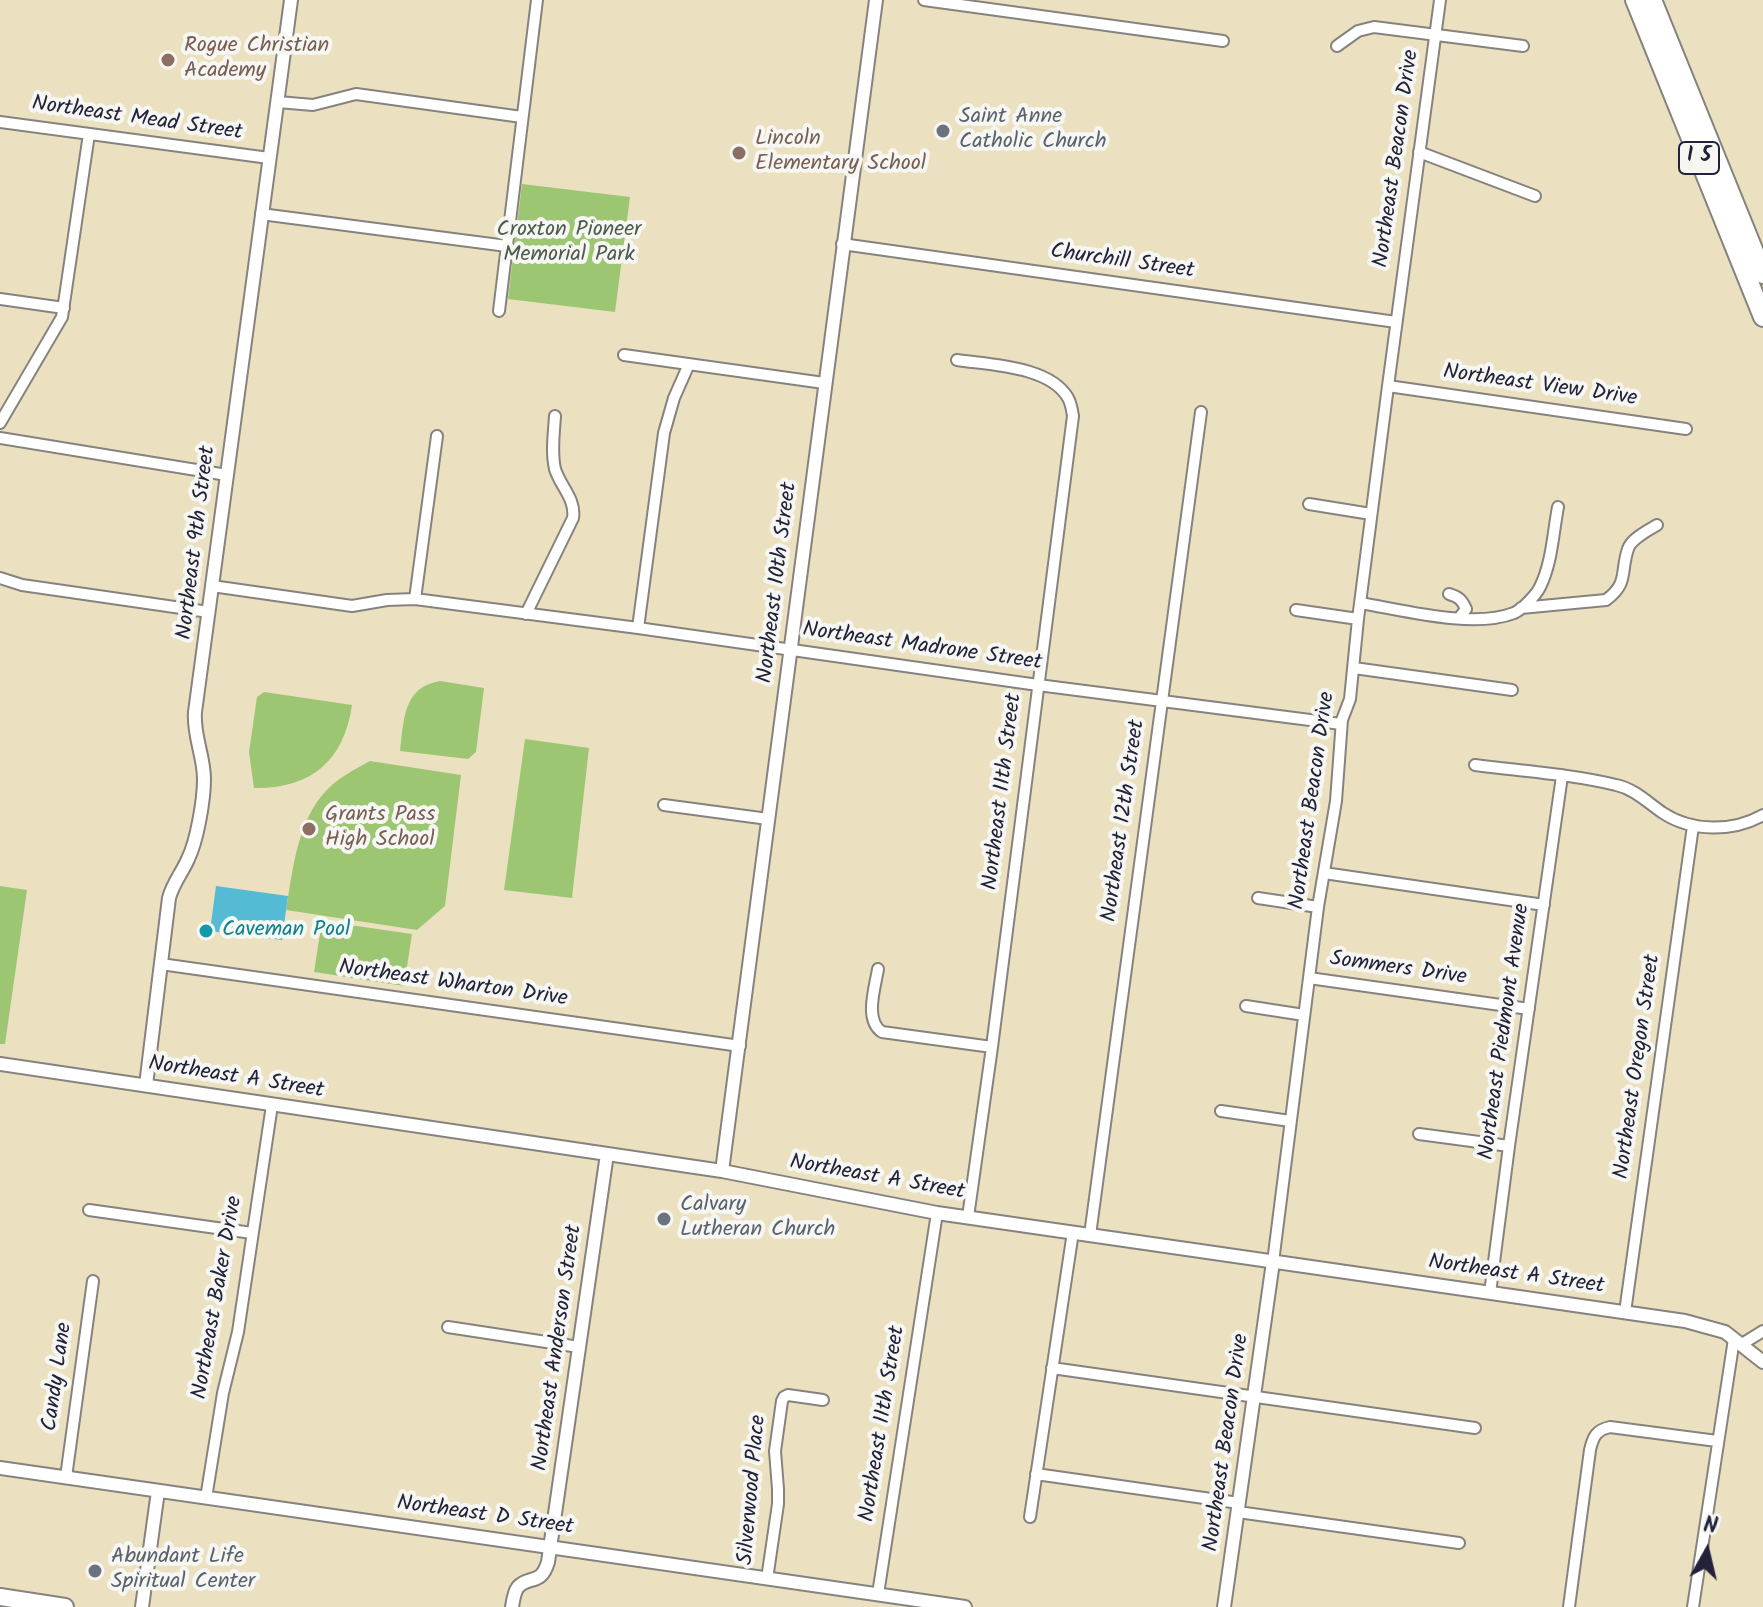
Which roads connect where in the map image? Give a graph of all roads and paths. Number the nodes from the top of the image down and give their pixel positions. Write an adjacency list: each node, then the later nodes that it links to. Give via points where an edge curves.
1 (291, 0): 12 (street, Northeast 9th Street)
2 (537, 0): 13 (street)
3 (876, 0): 20 (street, Northeast 10th Street)
4 (924, 0): 9 (street)
5 (1440, 0): 8 (street, Northeast Beacon Drive)
6 (1635, 0): 26 (highway, I 5)
7 (1652, 0): 22 (highway, I 5)
8 (1436, 35): 10 (street, via 1374,27); 11 (street); 16 (street, Northeast Beacon Drive)
9 (1223, 41)
10 (1337, 46)
11 (1523, 46)
12 (278, 102): 13 (street, via 313,105 356,94); 17 (street, Northeast 9th Street)
13 (522, 117): 21 (street)
14 (0, 122): 15 (street, Northeast Mead Street)
15 (89, 134): 17 (street, Northeast Mead Street); 24 (street)
16 (1419, 152): 18 (street); 27 (street, Northeast Beacon Drive)
17 (269, 158): 19 (street, Northeast 9th Street)
18 (1535, 196)
19 (261, 214): 21 (street); 39 (street, Northeast 9th Street)
20 (842, 244): 27 (street, Churchill Street); 31 (street, Northeast 10th Street)
21 (507, 246): 25 (street)
22 (1763, 274)
23 (0, 299): 24 (street)
24 (64, 308): 35 (street)
25 (499, 311)
26 (1763, 317)
27 (1396, 322): 32 (street, Northeast Beacon Drive)
28 (624, 355): 30 (street)
29 (957, 360): 58 (street, Northeast 11th Street, via 1043,376 1060,388 1071,406 1073,428)
30 (689, 364): 31 (street); 55 (street, via 664,433)
31 (824, 383): 56 (street, Northeast 10th Street)
32 (1388, 386): 36 (street, Northeast View Drive); 42 (street, Northeast Beacon Drive)
33 (1201, 412): 60 (street, Northeast 12th Street)
34 (555, 416): 52 (street, via 556,472 571,500 573,518)
35 (0, 423)
36 (1686, 429)
37 (437, 436): 47 (street)
38 (0, 438): 39 (street)
39 (227, 475): 45 (street, Northeast 9th Street)
40 (1309, 504): 42 (street)
41 (1558, 507): 49 (street, via 1545,574 1539,590)
42 (1371, 514): 48 (street, Northeast Beacon Drive)
43 (1657, 525): 49 (street, via 1628,547 1621,586 1606,600)
44 (0, 578): 51 (street)
45 (212, 586): 47 (street, Northeast Madrone Street, via 352,606); 51 (street, Northeast 9th Street)
46 (1449, 594): 53 (street, via 1466,609)
47 (415, 599): 52 (street, Northeast Madrone Street)
48 (1360, 603): 53 (street); 54 (street, Northeast Beacon Drive)
49 (1521, 608): 53 (street, via 1495,617)
50 (1296, 610): 54 (street)
51 (209, 612): 72 (street, Northeast 9th Street, via 194,725 203,789 195,841 169,898)
52 (526, 614): 55 (street, Northeast Madrone Street)
53 (1459, 618)
54 (1358, 619): 57 (street, Northeast Beacon Drive)
55 (638, 628): 56 (street, Northeast Madrone Street)
56 (791, 650): 58 (street, Northeast Madrone Street); 66 (street, Northeast 10th Street)
57 (1354, 668): 59 (street); 61 (street, Northeast Beacon Drive)
58 (1038, 685): 60 (street, Northeast Madrone Street); 79 (street, Northeast 11th Street)
59 (1512, 690)
60 (1161, 701): 61 (street, Northeast Madrone Street); 94 (street, Northeast 12th Street)
61 (1341, 724): 68 (street, Northeast Beacon Drive)
62 (1475, 765): 63 (street)
63 (1562, 776): 67 (street, via 1624,787 1665,815); 70 (street, Northeast Piedmont Avenue)
64 (664, 805): 66 (street)
65 (1763, 815): 67 (street, via 1737,825)
66 (768, 819): 78 (street, Northeast 10th Street)
67 (1693, 826): 98 (street, Northeast Oregon Street)
68 (1324, 873): 70 (street); 71 (street, Northeast Beacon Drive)
69 (1258, 898): 71 (street)
70 (1544, 905): 76 (street, Northeast Piedmont Avenue)
71 (1318, 907): 74 (street, Northeast Beacon Drive)
72 (161, 964): 78 (street, Northeast Wharton Drive); 81 (street, Northeast 9th Street)
73 (878, 969): 79 (street, via 872,1018 882,1032)
74 (1309, 978): 76 (street, Sommers Drive); 77 (street, Northeast Beacon Drive)
75 (1246, 1006): 77 (street)
76 (1529, 1009): 86 (street, Northeast Piedmont Avenue)
77 (1304, 1015): 84 (street, Northeast Beacon Drive)
78 (740, 1046): 88 (street, Northeast 10th Street)
79 (992, 1047): 91 (street, Northeast 11th Street)
80 (0, 1064): 81 (street, Northeast A Street)
81 (146, 1085): 82 (street, Northeast A Street)
82 (272, 1105): 87 (street, Northeast A Street); 93 (street, Northeast Baker Drive)
83 (1221, 1111): 84 (street)
84 (1290, 1121): 95 (street, Northeast Beacon Drive)
85 (1419, 1134): 86 (street)
86 (1509, 1146): 97 (street, Northeast Piedmont Avenue)
87 (607, 1154): 88 (street, Northeast A Street); 102 (street, Northeast Anderson Street)
88 (722, 1171): 90 (street, Northeast A Street)
89 (89, 1210): 93 (street)
90 (937, 1213): 91 (street, Northeast A Street); 119 (street, Northeast 11th Street)
91 (968, 1217): 92 (street, Northeast A Street)
92 (1073, 1232): 94 (street, Northeast A Street); 104 (street)
93 (252, 1233): 113 (street, Northeast Baker Drive)
94 (1090, 1235): 95 (street, Northeast A Street)
95 (1273, 1262): 97 (street, Northeast A Street); 105 (street, Northeast Beacon Drive)
96 (93, 1281): 111 (street, Candy Lane)
97 (1490, 1293): 98 (street, Northeast A Street)
98 (1625, 1312): 101 (street, Northeast A Street, via 1715,1328)
99 (448, 1327): 102 (street)
100 (1763, 1331): 101 (street)
101 (1738, 1341): 103 (street, Northeast A Street); 108 (street)
102 (579, 1347): 117 (street, Northeast Anderson Street)
103 (1763, 1362)
104 (1052, 1368): 105 (street); 110 (street)
105 (1255, 1397): 107 (street); 114 (street, Northeast Beacon Drive)
106 (823, 1400): 118 (street, Silverwood Place, via 788,1395 782,1401 775,1451 778,1504)
107 (1475, 1428)
108 (1717, 1441): 126 (street, via 1610,1427 1596,1433); 127 (street)
109 (0, 1468): 111 (street, Northeast D Street)
110 (1036, 1474): 114 (street); 115 (street)
111 (66, 1477): 112 (street, Northeast D Street)
112 (158, 1491): 113 (street, Northeast D Street); 122 (street)
113 (206, 1498): 117 (street, Northeast D Street)
114 (1239, 1508): 116 (street); 125 (street, Northeast Beacon Drive)
115 (1030, 1517)
116 (1459, 1543)
117 (551, 1547): 118 (street, Northeast D Street); 123 (street, via 546,1569 516,1589)
118 (767, 1579): 119 (street, Northeast D Street)
119 (878, 1594): 124 (street, Northeast D Street)
120 (0, 1597): 121 (main road)
121 (65, 1607)
122 (142, 1607)
123 (512, 1607)
124 (965, 1607)
125 (1224, 1607)
126 (1569, 1607)
127 (1693, 1607)

